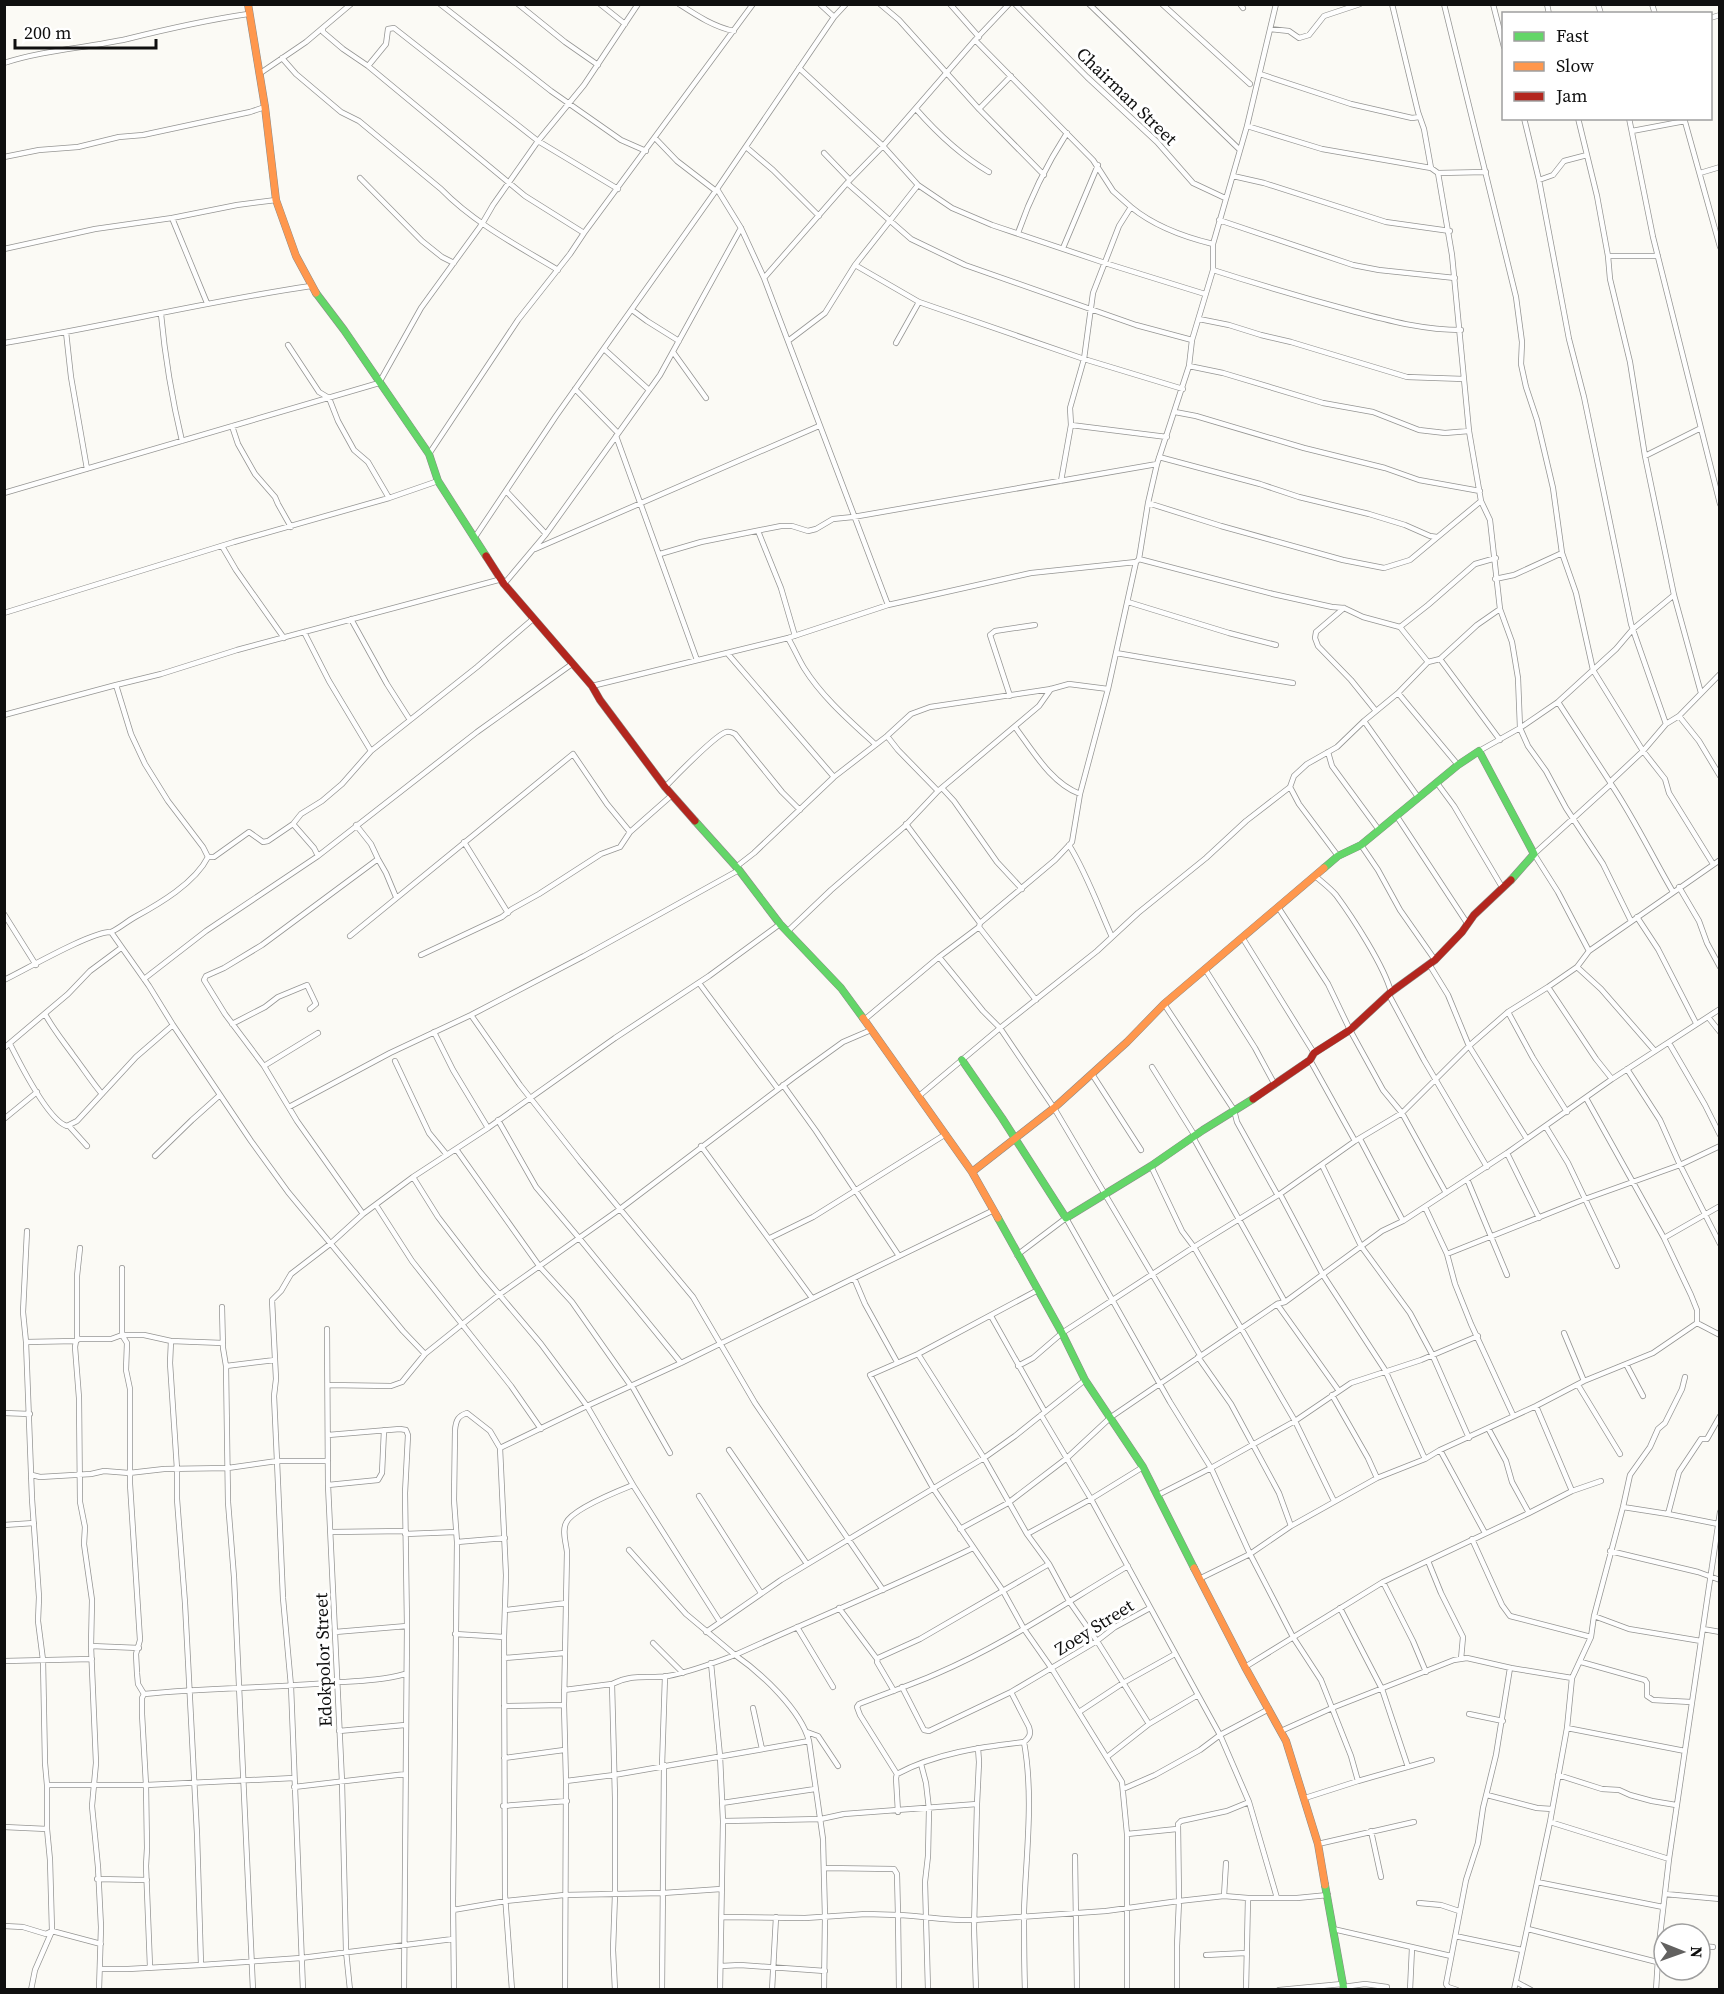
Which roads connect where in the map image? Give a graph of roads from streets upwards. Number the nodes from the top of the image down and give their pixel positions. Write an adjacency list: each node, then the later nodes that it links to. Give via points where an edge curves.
1 (248, 4): 22 (street)
2 (351, 4): 25 (street)
3 (440, 4): 40 (street)
4 (518, 4): 32 (street)
5 (600, 4): 24 (street)
6 (638, 4): 24 (street)
7 (679, 4): 27 (street, via 702,19)
8 (753, 4): 27 (street)
9 (820, 4): 23 (street)
10 (846, 4): 23 (street)
11 (880, 4): 36 (street)
12 (950, 4): 28 (street)
13 (1009, 4): 28 (street)
14 (1016, 4): 77 (street, Chairman Street, via 1157,142 1193,183)
15 (1089, 4): 56 (street)
16 (1162, 4): 39 (street)
17 (1276, 4): 26 (street)
18 (1360, 4): 26 (street, via 1324,16 1309,35 1299,38 1289,31)
19 (1392, 4): 44 (street)
20 (1444, 4): 65 (street)
21 (1493, 4): 29 (street)
22 (248, 14): 31 (street); 35 (street)
23 (834, 16): 34 (street)
24 (625, 24): 32 (street)
25 (323, 29): 30 (street); 33 (street)
26 (1270, 29): 37 (street)
27 (734, 31): 52 (street)
28 (977, 38): 36 (street); 38 (street)
29 (1502, 43)
30 (282, 58): 35 (street); 86 (street, via 341,112 359,122)
31 (4, 63)
32 (598, 65): 40 (street)
33 (368, 66): 53 (street, via 386,44 388,29 394,28); 72 (street)
34 (799, 68): 54 (street); 55 (street)
35 (259, 74): 41 (street)
36 (946, 74): 42 (street); 43 (street)
37 (1260, 74): 44 (street, via 1352,104); 49 (street)
38 (1011, 76): 43 (street); 51 (street)
39 (1250, 84)
40 (568, 103): 53 (street); 57 (street, via 621,140)
41 (265, 107): 60 (street, via 143,135); 78 (street)
42 (916, 109): 54 (street); 64 (street, via 965,157)
43 (979, 109): 68 (street)
44 (1419, 117): 63 (street)
45 (1524, 120): 71 (street)
46 (1578, 120): 59 (street)
47 (1629, 120): 50 (street)
48 (1685, 120): 50 (street); 67 (street)
49 (1247, 126): 56 (street); 63 (street, via 1322,149)
50 (1632, 131): 96 (street)
51 (1067, 133): 61 (street); 68 (street)
52 (655, 138): 57 (street); 76 (street)
53 (538, 141): 72 (street); 75 (street)
54 (883, 146): 73 (street); 74 (street)
55 (746, 147): 76 (street); 80 (street)
56 (1240, 150): 69 (street)
57 (646, 151): 75 (street)
58 (824, 153): 73 (street)
59 (1587, 155): 71 (street, via 1563,161 1558,171); 95 (street)
60 (4, 157)
61 (1098, 165): 79 (street, via 1113,191); 93 (street)
62 (1719, 167): 67 (street)
63 (1431, 168): 66 (street)
64 (989, 172)
65 (1486, 172): 66 (street); 164 (street, via 1516,297 1521,364 1553,488)
66 (1438, 173): 88 (street)
67 (1700, 173): 85 (street)
68 (1044, 175): 90 (street)
69 (1233, 176): 77 (street); 88 (street, via 1386,222)
70 (360, 178): 97 (street, via 422,240)
71 (1539, 180): 179 (street, via 1569,339)
72 (509, 182): 86 (street); 89 (street)
73 (848, 182): 80 (street); 84 (street)
74 (918, 185): 84 (street); 90 (street, via 952,208)
75 (618, 189): 89 (street)
76 (716, 190): 87 (street); 109 (street)
77 (1225, 198): 82 (street)
78 (276, 200): 81 (street); 104 (street)
79 (1131, 207): 91 (street, via 1149,221); 98 (street)
80 (819, 216): 102 (street)
81 (172, 218): 94 (street, via 95,229); 107 (street)
82 (1219, 220): 91 (street); 103 (street, via 1353,265)
83 (1719, 221): 85 (street)
84 (888, 222): 99 (street); 108 (street, via 911,239 965,265)
85 (1713, 222): 92 (street)
86 (482, 224): 97 (street); 100 (street)
87 (741, 228): 102 (street); 115 (street)
88 (1450, 231): 103 (street)
89 (584, 232): 100 (street)
90 (1017, 233): 93 (street)
91 (1213, 244): 101 (street)
92 (1719, 247)
93 (1063, 248): 98 (street)
94 (4, 249)
95 (1608, 256): 96 (street); 141 (street)
96 (1658, 256): 135 (street)
97 (454, 263): 125 (street, via 421,308)
98 (1104, 263): 105 (street); 108 (street)
99 (855, 265): 106 (street); 116 (street, via 825,313)
100 (558, 270): 140 (street, via 518,320)
101 (1213, 270): 105 (street); 112 (street, via 1415,327)
102 (764, 278): 116 (street)
103 (1455, 278): 112 (street)
104 (311, 286): 107 (street); 125 (street)
105 (1205, 294): 111 (street)
106 (919, 302): 118 (street); 122 (street)
107 (207, 303): 110 (street)
108 (1090, 309): 114 (street); 122 (street)
109 (632, 310): 115 (street); 120 (street)
110 (161, 314): 113 (street); 139 (street, via 164,352)
111 (1199, 319): 114 (street); 124 (street, via 1407,377)
112 (1461, 330): 124 (street)
113 (66, 332): 117 (street); 144 (street)
114 (1192, 340): 123 (street)
115 (679, 341): 121 (street)
116 (788, 341): 133 (street)
117 (4, 343)
118 (896, 343)
119 (288, 345): 129 (street, via 319,392)
120 (604, 349): 127 (street); 128 (street)
121 (673, 352): 128 (street); 130 (street)
122 (1084, 359): 126 (street); 134 (street, via 1070,408)
123 (1189, 366): 126 (street); 136 (street, via 1323,403 1373,412 1419,430)
124 (1464, 379): 136 (street)
125 (379, 382): 129 (street); 140 (street)
126 (1183, 388): 131 (street)
127 (575, 389): 137 (street); 147 (street)
128 (649, 390): 137 (street)
129 (328, 398): 132 (street); 150 (street, via 354,450 368,462)
130 (706, 398)
131 (1175, 412): 138 (street); 148 (street, via 1419,480)
132 (232, 426): 139 (street); 156 (street, via 255,474 275,497)
133 (819, 426): 153 (street); 155 (street)
134 (1071, 426): 138 (street); 146 (street)
135 (1701, 428): 141 (street); 154 (street)
136 (1469, 432): 148 (street)
137 (617, 434): 153 (street); 158 (street)
138 (1167, 437): 142 (street)
139 (182, 441): 144 (street)
140 (429, 454): 145 (street)
141 (1645, 456): 169 (street)
142 (1159, 458): 143 (street); 160 (street, via 1370,514)
143 (1157, 464): 146 (street); 152 (street)
144 (87, 469): 149 (street)
145 (438, 481): 150 (street); 159 (street)
146 (1061, 481): 155 (street)
147 (506, 491): 158 (street); 159 (street)
148 (1480, 491): 151 (street)
149 (4, 493)
150 (389, 498): 156 (street)
151 (1481, 501): 160 (street); 165 (street, via 1490,520)
152 (1148, 503): 160 (street, via 1384,568 1410,560); 166 (street)
153 (641, 504): 162 (street); 163 (street)
154 (1719, 504)
155 (853, 517): 157 (street, via 833,519 808,531 792,526); 171 (street)
156 (291, 527): 161 (street)
157 (758, 531): 163 (street); 181 (street)
158 (546, 534): 162 (street)
159 (475, 537): 168 (street)
160 (1437, 537)
161 (222, 546): 174 (street); 182 (street)
162 (535, 549): 168 (street)
163 (660, 554): 188 (street)
164 (1562, 554): 167 (street); 191 (street, via 1576,593)
165 (1496, 558): 167 (street); 178 (street, via 1474,564)
166 (1138, 560): 170 (street); 171 (street, via 1031,573); 172 (street)
167 (1495, 579): 173 (street)
168 (503, 581): 175 (street); 176 (street)
169 (1674, 595): 179 (street); 199 (street)
170 (1128, 602): 184 (street); 186 (street)
171 (888, 604): 181 (street)
172 (1344, 608): 178 (street); 202 (street, via 1314,638)
173 (1500, 609): 187 (street); 209 (street, via 1512,642)
174 (4, 613)
175 (351, 619): 180 (street); 205 (street)
176 (533, 619): 190 (street); 205 (street)
177 (1035, 625): 200 (street, via 990,635)
178 (1400, 627): 189 (street)
179 (1633, 629): 191 (street); 207 (street)
180 (304, 632): 182 (street); 213 (street)
181 (795, 636): 183 (street)
182 (284, 638): 194 (street)
183 (788, 638): 185 (street); 212 (street, via 818,687)
184 (1276, 645)
185 (728, 653): 188 (street); 219 (street)
186 (1116, 653): 193 (street); 197 (street)
187 (1440, 659): 189 (street); 211 (street)
188 (697, 660): 195 (street)
189 (1428, 662): 198 (street)
190 (572, 664): 195 (street); 233 (street)
191 (1593, 670): 201 (street); 215 (street)
192 (1719, 674): 199 (street)
193 (1293, 683)
194 (116, 685): 203 (street); 242 (street, via 130,734 145,764)
195 (592, 686): 222 (street)
196 (1051, 689): 197 (street, via 1070,684); 200 (street); 208 (street)
197 (1107, 689): 225 (street)
198 (1398, 693): 202 (street); 217 (street)
199 (1701, 693): 204 (street)
200 (1010, 696): 210 (street, via 918,710)
201 (1558, 702): 209 (street); 221 (street)
202 (1376, 711): 206 (street)
203 (4, 715)
204 (1679, 716): 207 (street); 218 (street)
205 (410, 720): 213 (street)
206 (1364, 721): 216 (street); 227 (street)
207 (1666, 724): 215 (street)
208 (1015, 727): 224 (street); 225 (street, via 1042,764 1068,789)
209 (1520, 728): 211 (street); 230 (street)
210 (887, 735): 212 (street); 224 (street)
211 (1500, 740): 214 (street)
212 (875, 744): 219 (street)
213 (370, 751): 231 (street, via 349,778)
214 (1479, 751): 217 (street); 239 (street)
215 (1643, 751): 221 (street); 245 (street, via 1665,779 1669,793)
216 (1328, 752): 223 (street, via 1307,764 1294,776); 234 (street, via 1332,766)
217 (1458, 765): 220 (street)
218 (1719, 776)
219 (834, 777): 228 (street)
220 (1437, 783): 227 (street); 248 (street)
221 (1610, 783): 230 (street); 251 (street)
222 (665, 787): 226 (street); 228 (street, via 729,731)
223 (1290, 787): 241 (street); 264 (street)
224 (940, 789): 232 (street); 250 (street, via 954,801 997,862)
225 (1080, 794): 237 (street)
226 (672, 795): 235 (street); 246 (street)
227 (1418, 797): 229 (street)
228 (800, 810): 246 (street)
229 (1396, 815): 234 (street); 258 (street)
230 (1574, 820): 239 (street); 257 (street, via 1603,864)
231 (293, 824): 240 (street); 242 (street, via 268,842 249,832 214,857)
232 (906, 824): 260 (street); 261 (street)
233 (356, 825): 240 (street); 243 (street)
234 (1380, 830): 238 (street)
235 (630, 832): 236 (street, via 573,754); 254 (street, via 620,847 602,854)
236 (464, 842): 252 (street); 254 (street)
237 (1069, 845): 250 (street); 264 (street, via 1086,874)
238 (1361, 845): 241 (street); 270 (street)
239 (1534, 854): 248 (street); 267 (street)
240 (318, 856): 275 (street)
241 (1338, 856): 247 (street)
242 (207, 857): 262 (street, via 191,878 162,902)
243 (378, 859): 252 (street); 290 (street, via 262,945 206,975 205,983)
244 (1719, 860): 245 (street)
245 (1713, 864): 249 (street)
246 (737, 868): 259 (street); 286 (street, via 584,956)
247 (1315, 876): 253 (street); 279 (street, via 1335,893 1351,918 1388,978)
248 (1502, 887): 258 (street)
249 (1679, 887): 251 (street); 273 (street)
250 (1022, 889): 260 (street)
251 (1673, 892): 256 (street)
252 (396, 897): 263 (street)
253 (1278, 907): 265 (street); 294 (street, via 1328,984)
254 (508, 913): 268 (street)
255 (4, 914): 271 (street)
256 (1637, 917): 257 (street); 289 (street)
257 (1631, 921): 267 (street)
258 (1467, 923): 270 (street)
259 (780, 924): 261 (street); 277 (street)
260 (980, 925): 269 (street); 280 (street)
261 (788, 931): 288 (street, via 831,976)
262 (111, 932): 266 (street); 271 (street)
263 (350, 936)
264 (1112, 937): 280 (street)
265 (1242, 937): 274 (street); 303 (street)
266 (121, 948): 275 (street); 285 (street)
267 (1589, 951): 272 (street)
268 (421, 955)
269 (939, 957): 288 (street); 292 (street)
270 (1432, 962): 279 (street); 300 (street)
271 (36, 964): 276 (street)
272 (1577, 967): 278 (street); 302 (street)
273 (1719, 967)
274 (1204, 969): 281 (street); 312 (street)
275 (144, 979): 291 (street)
276 (4, 980)
277 (699, 983): 313 (street); 318 (street)
278 (1548, 987): 284 (street); 311 (street)
279 (1390, 994): 294 (street); 310 (street)
280 (1036, 1000): 292 (street)
281 (1164, 1004): 309 (street); 322 (street)
282 (310, 1009): 290 (street, via 316,1004 307,985)
283 (1719, 1009): 287 (street)
284 (1508, 1012): 300 (street); 323 (street)
285 (45, 1014): 299 (street); 315 (street)
286 (471, 1015): 295 (street); 318 (street)
287 (1708, 1017): 289 (street); 296 (street)
288 (864, 1020): 293 (street)
289 (1696, 1023): 298 (street)
290 (232, 1024): 306 (street)
291 (173, 1025): 315 (street); 316 (street)
292 (1000, 1028): 304 (street); 321 (street)
293 (871, 1030): 313 (street, via 843,1042); 317 (street)
294 (1350, 1030): 303 (street); 324 (street, via 1383,1090)
295 (434, 1032): 320 (street); 329 (street)
296 (1719, 1032)
297 (318, 1033): 306 (street)
298 (1669, 1043): 302 (street); 331 (street)
299 (10, 1044): 301 (street); 314 (street)
300 (1469, 1046): 310 (street); 334 (street)
301 (4, 1048)
302 (1655, 1051): 308 (street)
303 (1312, 1057): 312 (street); 335 (street)
304 (962, 1060): 317 (street); 333 (street)
305 (394, 1061): 342 (street, via 429,1133)
306 (264, 1066): 320 (street)
307 (1152, 1067): 332 (street)
308 (1627, 1069): 311 (street); 345 (street, via 1660,1120)
309 (1092, 1074): 321 (street); 340 (street)
310 (1436, 1079): 324 (street); 347 (street)
311 (1612, 1079): 319 (street)
312 (1275, 1084): 322 (street)
313 (780, 1087): 337 (street); 352 (street, via 816,1131)
314 (37, 1092): 325 (street); 327 (street, via 57,1120)
315 (102, 1094): 327 (street)
316 (220, 1095): 343 (street); 373 (street)
317 (920, 1096): 330 (street)
318 (531, 1097): 326 (street); 360 (street)
319 (1586, 1098): 323 (street); 351 (street)
320 (289, 1107): 362 (street)
321 (1054, 1108): 333 (street); 354 (street)
322 (1234, 1110): 332 (street); 355 (street)
323 (1567, 1112): 328 (street)
324 (1402, 1113): 335 (street); 353 (street)
325 (4, 1119)
326 (498, 1120): 329 (street); 370 (street, via 536,1187)
327 (69, 1126): 336 (street)
328 (1546, 1127): 334 (street); 356 (street)
329 (488, 1128): 339 (street)
330 (945, 1134): 348 (street); 352 (street)
331 (1719, 1135)
332 (1194, 1137): 346 (street); 366 (street)
333 (1014, 1138): 348 (street); 364 (street)
334 (1527, 1139): 341 (street)
335 (1358, 1140): 344 (street); 367 (street)
336 (87, 1146)
337 (701, 1146): 360 (street); 371 (street)
338 (1719, 1146): 345 (street)
339 (456, 1149): 342 (street); 383 (street)
340 (1141, 1150)
341 (1507, 1154): 347 (street); 365 (street)
342 (447, 1155): 349 (street)
343 (155, 1156)
344 (1322, 1165): 355 (street); 375 (street)
345 (1680, 1165): 351 (street); 363 (street)
346 (1151, 1166): 354 (street); 376 (street, via 1182,1231)
347 (1486, 1167): 350 (street)
348 (972, 1172): 361 (street)
349 (413, 1177): 357 (street); 389 (street, via 438,1217)
350 (1467, 1179): 353 (street); 369 (street)
351 (1634, 1183): 356 (street); 372 (street)
352 (856, 1191): 371 (street); 380 (street)
353 (1446, 1193): 359 (street)
354 (1106, 1194): 364 (street); 384 (street)
355 (1278, 1194): 366 (street); 385 (street)
356 (1585, 1199): 365 (street); 381 (street)
357 (376, 1205): 362 (street); 397 (street, via 412,1261)
358 (1719, 1206): 363 (street)
359 (1425, 1207): 367 (street); 378 (street)
360 (620, 1209): 370 (street); 409 (street, via 693,1297)
361 (994, 1210): 379 (street); 380 (street)
362 (363, 1214): 373 (street)
363 (1705, 1214): 372 (street); 374 (street)
364 (1066, 1218): 379 (street); 391 (street)
365 (1539, 1218): 369 (street)
366 (1238, 1220): 376 (street); 392 (street)
367 (1403, 1221): 375 (street)
368 (27, 1231): 407 (street, via 23,1312)
369 (1492, 1236): 378 (street); 386 (street)
370 (579, 1238): 383 (street); 416 (street)
371 (770, 1238): 390 (street)
372 (1664, 1238): 396 (street, via 1697,1310)
373 (330, 1244): 410 (street); 414 (street, via 291,1274 272,1300)
374 (1719, 1244)
375 (1361, 1246): 385 (street); 412 (street, via 1410,1313)
376 (1194, 1247): 384 (street); 398 (street)
377 (80, 1248): 405 (street)
378 (1447, 1254): 404 (street, via 1455,1284)
379 (1017, 1255): 388 (street)
380 (899, 1256): 387 (street)
381 (1617, 1266)
382 (122, 1268): 402 (street)
383 (540, 1268): 389 (street); 427 (street, via 572,1302)
384 (1153, 1274): 391 (street); 413 (street)
385 (1323, 1275): 392 (street); 420 (street)
386 (1507, 1275)
387 (854, 1278): 390 (street); 415 (street)
388 (1038, 1290): 395 (street); 400 (street)
389 (500, 1294): 397 (street); 431 (street)
390 (813, 1298): 409 (street)
391 (1113, 1301): 400 (street); 424 (street)
392 (1285, 1302): 393 (street)
393 (1277, 1304): 398 (street); 428 (street)
394 (222, 1307): 408 (street)
395 (991, 1316): 411 (street); 419 (street)
396 (1697, 1323): 403 (street); 417 (street, via 1653,1353)
397 (463, 1326): 410 (street); 441 (street)
398 (1240, 1328): 413 (street); 439 (street)
399 (327, 1329): 425 (street, Edokpolor Street)
400 (1062, 1333): 419 (street); 422 (street)
401 (1564, 1333): 423 (street)
402 (122, 1335): 405 (street); 406 (street); 460 (street, via 130,1389)
403 (1719, 1335)
404 (1478, 1336): 412 (street); 436 (street)
405 (76, 1340): 407 (street); 461 (street)
406 (171, 1341): 408 (street); 459 (street)
407 (26, 1342): 435 (street)
408 (223, 1343): 418 (street)
409 (720, 1343): 416 (street); 490 (street, via 755,1404)
410 (426, 1354): 425 (street, via 402,1382 391,1386)
411 (918, 1354): 415 (street); 451 (street)
412 (1432, 1354): 420 (street); 444 (street)
413 (1199, 1356): 424 (street); 445 (street)
414 (275, 1360): 418 (street); 454 (street)
415 (897, 1362): 467 (street, via 870,1375)
416 (681, 1363): 427 (street)
417 (1626, 1364): 423 (street); 430 (street)
418 (226, 1366): 457 (street)
419 (1018, 1366): 434 (street)
420 (1385, 1370): 428 (street); 453 (street)
421 (1685, 1377): 474 (street, via 1665,1423 1629,1475)
422 (1085, 1380): 434 (street); 438 (street)
423 (1584, 1381): 426 (street)
424 (1160, 1382): 438 (street); 458 (street)
425 (328, 1384): 443 (street, Edokpolor Street)
426 (1578, 1384): 432 (street); 450 (street)
427 (632, 1386): 431 (street); 449 (street)
428 (1339, 1390): 429 (street)
429 (1332, 1395): 439 (street); 463 (street)
430 (1644, 1396)
431 (587, 1406): 441 (street); 466 (street)
432 (1536, 1406): 436 (street); 468 (street)
433 (4, 1413): 435 (street)
434 (1043, 1413): 451 (street); 452 (street)
435 (30, 1414): 462 (street)
436 (1513, 1415): 440 (street)
437 (1719, 1416): 477 (street, via 1707,1439 1701,1439 1679,1472)
438 (1112, 1418): 452 (street); 456 (street)
439 (1296, 1421): 445 (street); 472 (street)
440 (1488, 1428): 444 (street); 476 (street)
441 (541, 1429): 446 (street)
442 (384, 1431): 443 (street); 465 (street, via 382,1473 378,1480); 485 (street, via 406,1430 408,1435)
443 (328, 1435): 455 (street, Edokpolor Street)
444 (1469, 1438): 448 (street)
445 (1252, 1445): 458 (street); 481 (street, via 1279,1493)
446 (500, 1448): 484 (street, via 490,1431 467,1413 459,1416 455,1422); 489 (street)
447 (729, 1450): 498 (street)
448 (1440, 1450): 453 (street); 486 (street)
449 (670, 1453)
450 (1620, 1454)
451 (984, 1458): 467 (street); 473 (street)
452 (1067, 1458): 471 (street); 473 (street)
453 (1425, 1460): 463 (street)
454 (277, 1461): 455 (street); 457 (street); 554 (street)
455 (328, 1461): 465 (street, Edokpolor Street)
456 (1143, 1467): 469 (street); 471 (street)
457 (228, 1468): 459 (street); 557 (street)
458 (1211, 1468): 469 (street); 496 (street)
459 (177, 1469): 460 (street); 559 (street)
460 (129, 1473): 461 (street); 531 (street)
461 (81, 1474): 462 (street); 530 (street, via 80,1502 92,1600)
462 (32, 1475): 478 (street)
463 (1377, 1478): 472 (street)
464 (1601, 1481): 468 (street)
465 (328, 1485): 483 (street, Edokpolor Street)
466 (633, 1485): 509 (street, via 582,1509 566,1522); 515 (street)
467 (933, 1488): 482 (street); 490 (street)
468 (1572, 1491): 476 (street)
469 (1158, 1495): 501 (street)
470 (699, 1496): 507 (street)
471 (1091, 1499): 487 (street); 500 (street)
472 (1334, 1501): 481 (street)
473 (1008, 1503): 482 (street); 487 (street)
474 (1623, 1507): 477 (street); 495 (street)
475 (1719, 1512): 479 (street)
476 (1529, 1513): 486 (street)
477 (1668, 1514): 479 (street)
478 (34, 1523): 480 (street); 539 (street)
479 (1718, 1524): 488 (street)
480 (4, 1525)
481 (1291, 1526): 496 (street)
482 (960, 1529): 493 (street)
483 (331, 1532): 485 (street); 520 (street, Edokpolor Street)
484 (456, 1532): 485 (street); 492 (street)
485 (406, 1533): 516 (street)
486 (1485, 1533): 491 (street)
487 (1027, 1534): 499 (street)
488 (1718, 1534): 502 (street)
489 (505, 1538): 492 (street); 513 (street)
490 (847, 1539): 498 (street); 505 (street)
491 (1472, 1539): 497 (street); 526 (street, via 1510,1616)
492 (457, 1542): 523 (street)
493 (973, 1548): 505 (street); 506 (street)
494 (629, 1550): 521 (street)
495 (1610, 1551): 502 (street); 514 (street)
496 (1250, 1554): 501 (street); 525 (street)
497 (1428, 1561): 504 (street); 538 (street, via 1463,1637)
498 (807, 1564): 507 (street)
499 (1049, 1564): 506 (street); 508 (street)
500 (1128, 1566): 508 (street); 511 (street)
501 (1201, 1578): 543 (street)
502 (1711, 1578): 503 (street); 519 (street)
503 (1719, 1580)
504 (1383, 1582): 512 (street); 546 (street)
505 (883, 1590): 510 (street)
506 (1003, 1591): 518 (street); 537 (street)
507 (761, 1593): 515 (street)
508 (1069, 1601): 518 (street); 527 (street)
509 (566, 1603): 513 (street); 532 (street)
510 (839, 1608): 517 (street); 537 (street)
511 (1150, 1608): 527 (street, Zoey Street); 533 (street)
512 (1340, 1608): 525 (street); 558 (street)
513 (504, 1610): 524 (street)
514 (1594, 1616): 526 (street); 528 (street, via 1629,1629)
515 (720, 1622): 521 (street)
516 (407, 1626): 520 (street); 548 (street)
517 (798, 1627): 534 (street); 555 (street)
518 (1024, 1629): 545 (street); 556 (street)
519 (1703, 1629): 522 (street); 528 (street)
520 (335, 1632): 551 (street, Edokpolor Street)
521 (706, 1632): 534 (street)
522 (1719, 1632)
523 (455, 1634): 524 (street); 655 (street)
524 (504, 1637): 535 (street)
525 (1293, 1637): 543 (street); 569 (street, via 1321,1680)
526 (1590, 1637): 541 (street)
527 (1097, 1641): 545 (street, Zoey Street); 552 (street)
528 (1701, 1641): 565 (street)
529 (653, 1643): 547 (street)
530 (91, 1646): 531 (street); 536 (street)
531 (139, 1648): 563 (street, via 138,1684)
532 (565, 1653): 535 (street); 560 (street)
533 (1175, 1653): 552 (street); 564 (street)
534 (735, 1655): 542 (street); 579 (street, via 770,1684)
535 (504, 1658): 567 (street)
536 (92, 1659): 539 (street); 607 (street)
537 (877, 1659): 561 (street)
538 (1461, 1659): 544 (street); 546 (street)
539 (43, 1660): 540 (street); 605 (street)
540 (4, 1661)
541 (1581, 1662): 550 (street); 565 (street, via 1645,1680 1647,1696 1653,1700)
542 (711, 1663): 547 (street); 587 (street)
543 (1245, 1667): 570 (street)
544 (1510, 1668): 550 (street); 573 (street)
545 (1052, 1669): 562 (street, Zoey Street); 571 (street)
546 (1426, 1672): 558 (street)
547 (683, 1673): 549 (street)
548 (405, 1674): 551 (street); 575 (street)
549 (665, 1676): 553 (street, via 630,1677); 592 (street)
550 (1572, 1678): 576 (street)
551 (337, 1682): 554 (street); 577 (street, Edokpolor Street)
552 (1123, 1683): 571 (street); 574 (street)
553 (612, 1684): 560 (street); 597 (street)
554 (291, 1686): 557 (street); 599 (street)
555 (833, 1687)
556 (903, 1688): 561 (street); 562 (street, Zoey Street, via 926,1731)
557 (240, 1689): 559 (street); 601 (street)
558 (1382, 1689): 569 (street); 594 (street)
559 (189, 1690): 563 (street); 604 (street)
560 (564, 1690): 566 (street)
561 (894, 1691): 596 (street, via 857,1707)
562 (1011, 1692): 582 (street, via 1029,1727 1029,1738)
563 (144, 1694): 606 (street)
564 (1198, 1695): 574 (street); 580 (street)
565 (1691, 1702): 586 (street)
566 (564, 1705): 567 (street); 585 (street)
567 (504, 1706): 589 (street)
568 (753, 1708): 584 (street)
569 (1332, 1708): 578 (street); 600 (street)
570 (1269, 1709): 578 (street); 580 (street)
571 (1079, 1712): 588 (street)
572 (1469, 1714): 573 (street)
573 (1503, 1721): 611 (street)
574 (1149, 1724): 588 (street)
575 (405, 1725): 577 (street); 595 (street)
576 (1567, 1728): 586 (street); 598 (street)
577 (339, 1731): 602 (street, Edokpolor Street)
578 (1281, 1731): 612 (street)
579 (807, 1732): 581 (street); 593 (street, via 818,1736)
580 (1220, 1735): 610 (street, via 1200,1750); 614 (street)
581 (809, 1741): 584 (street); 609 (street)
582 (1024, 1742): 583 (street); 658 (street, via 1030,1795)
583 (978, 1748): 591 (street); 616 (street)
584 (762, 1749): 587 (street)
585 (564, 1750): 589 (street); 603 (street)
586 (1685, 1751): 617 (street)
587 (720, 1756): 592 (street); 615 (street)
588 (1107, 1757): 610 (street)
589 (504, 1758): 618 (street)
590 (1432, 1760): 594 (street)
591 (921, 1764): 596 (street); 619 (street)
592 (663, 1766): 597 (street); 641 (street)
593 (838, 1766)
594 (1408, 1767): 600 (street)
595 (406, 1774): 602 (street); 673 (street)
596 (897, 1774): 621 (street)
597 (614, 1775): 603 (street); 642 (street)
598 (1558, 1775): 617 (street); 620 (street)
599 (294, 1778): 601 (street); 608 (street)
600 (1358, 1780): 612 (street)
601 (244, 1782): 604 (street); 682 (street)
602 (342, 1782): 608 (street); 676 (street, Edokpolor Street)
603 (567, 1782): 613 (street)
604 (193, 1783): 606 (street); 683 (street)
605 (47, 1785): 607 (street); 628 (street)
606 (146, 1785): 607 (street); 638 (street)
607 (95, 1786): 637 (street, via 92,1806)
608 (294, 1787): 680 (street)
609 (815, 1789): 615 (street); 622 (street)
610 (1124, 1789): 630 (street)
611 (1487, 1795): 620 (street, via 1537,1809); 656 (street)
612 (1305, 1798): 631 (street)
613 (567, 1801): 618 (street); 644 (street)
614 (1249, 1802): 627 (street, via 1181,1821); 648 (street)
615 (722, 1803): 623 (street)
616 (977, 1804): 619 (street); 664 (street)
617 (1676, 1805): 633 (street)
618 (503, 1806): 650 (street)
619 (929, 1809): 621 (street); 663 (street)
620 (1552, 1809): 625 (street)
621 (898, 1812): 622 (street)
622 (821, 1819): 623 (street); 635 (street)
623 (723, 1821): 640 (street)
624 (1414, 1822): 629 (street)
625 (1550, 1822): 633 (street); 639 (street)
626 (4, 1827): 628 (street)
627 (1177, 1828): 630 (street); 651 (street)
628 (47, 1830): 669 (street)
629 (1371, 1831): 631 (street); 636 (street)
630 (1127, 1834): 654 (street)
631 (1318, 1844): 645 (street)
632 (1075, 1856): 657 (street)
633 (1669, 1858): 643 (street)
634 (1226, 1863): 646 (street)
635 (824, 1868): 659 (street, via 894,1869); 662 (street)
636 (1381, 1877)
637 (98, 1880): 638 (street); 672 (street)
638 (147, 1880): 685 (street)
639 (1537, 1882): 653 (street); 668 (street)
640 (721, 1889): 641 (street); 660 (street)
641 (663, 1893): 642 (street); 702 (street)
642 (615, 1894): 644 (street); 701 (street)
643 (1665, 1894): 649 (street); 653 (street)
644 (564, 1895): 650 (street); 700 (street)
645 (1328, 1895): 648 (street); 667 (street)
646 (1224, 1896): 647 (street); 651 (street)
647 (1248, 1898): 648 (street); 677 (street)
648 (1277, 1898)
649 (1719, 1899)
650 (506, 1901): 655 (street); 699 (street)
651 (1179, 1901): 654 (street); 712 (street)
652 (1419, 1903): 656 (street)
653 (1663, 1907): 665 (street)
654 (1127, 1909): 657 (street); 711 (street)
655 (453, 1910): 671 (street)
656 (1459, 1911): 670 (street)
657 (1077, 1912): 658 (street); 710 (street)
658 (1024, 1915): 664 (street); 709 (street)
659 (898, 1916): 662 (street); 663 (street); 706 (street)
660 (722, 1917): 661 (street); 684 (street)
661 (776, 1917): 662 (street); 686 (street)
662 (825, 1917): 688 (street)
663 (927, 1917): 664 (street); 707 (street)
664 (974, 1920): 708 (street)
665 (1662, 1922)
666 (4, 1926): 669 (street, via 46,1934)
667 (1333, 1929): 674 (street); 690 (street)
668 (1528, 1929): 675 (street); 681 (street)
669 (52, 1931): 672 (street); 692 (street, via 35,1970)
670 (1455, 1936): 675 (street); 679 (street)
671 (453, 1939): 673 (street); 698 (street)
672 (101, 1944): 687 (street)
673 (404, 1944): 676 (street); 697 (street)
674 (1412, 1948): 679 (street); 716 (street)
675 (1522, 1950): 689 (street)
676 (346, 1951): 680 (street); 696 (street, Edokpolor Street)
677 (1246, 1953): 678 (street); 713 (street)
678 (1206, 1954)
679 (1451, 1956): 717 (street, via 1446,1984)
680 (301, 1958): 682 (street); 695 (street)
681 (1652, 1960)
682 (251, 1961): 683 (street); 694 (street)
683 (201, 1965): 685 (street)
684 (721, 1966): 686 (street); 703 (street)
685 (150, 1967): 687 (street)
686 (772, 1967): 688 (street); 704 (street)
687 (100, 1969): 693 (street)
688 (825, 1971): 705 (street)
689 (1516, 1982): 718 (street); 719 (street)
690 (1343, 1987): 691 (street); 715 (street)
691 (1387, 1987)
692 (32, 1989)
693 (99, 1989)
694 (253, 1989)
695 (303, 1989)
696 (350, 1989)
697 (404, 1989)
698 (454, 1989)
699 (512, 1989)
700 (565, 1989)
701 (615, 1989)
702 (662, 1989)
703 (720, 1989)
704 (772, 1989)
705 (824, 1989)
706 (899, 1989)
707 (928, 1989)
708 (976, 1989)
709 (1025, 1989)
710 (1077, 1989)
711 (1127, 1989)
712 (1177, 1989)
713 (1246, 1989)
714 (1279, 1989): 715 (street)
715 (1286, 1989)
716 (1410, 1989)
717 (1457, 1989)
718 (1514, 1989)
719 (1531, 1989)

